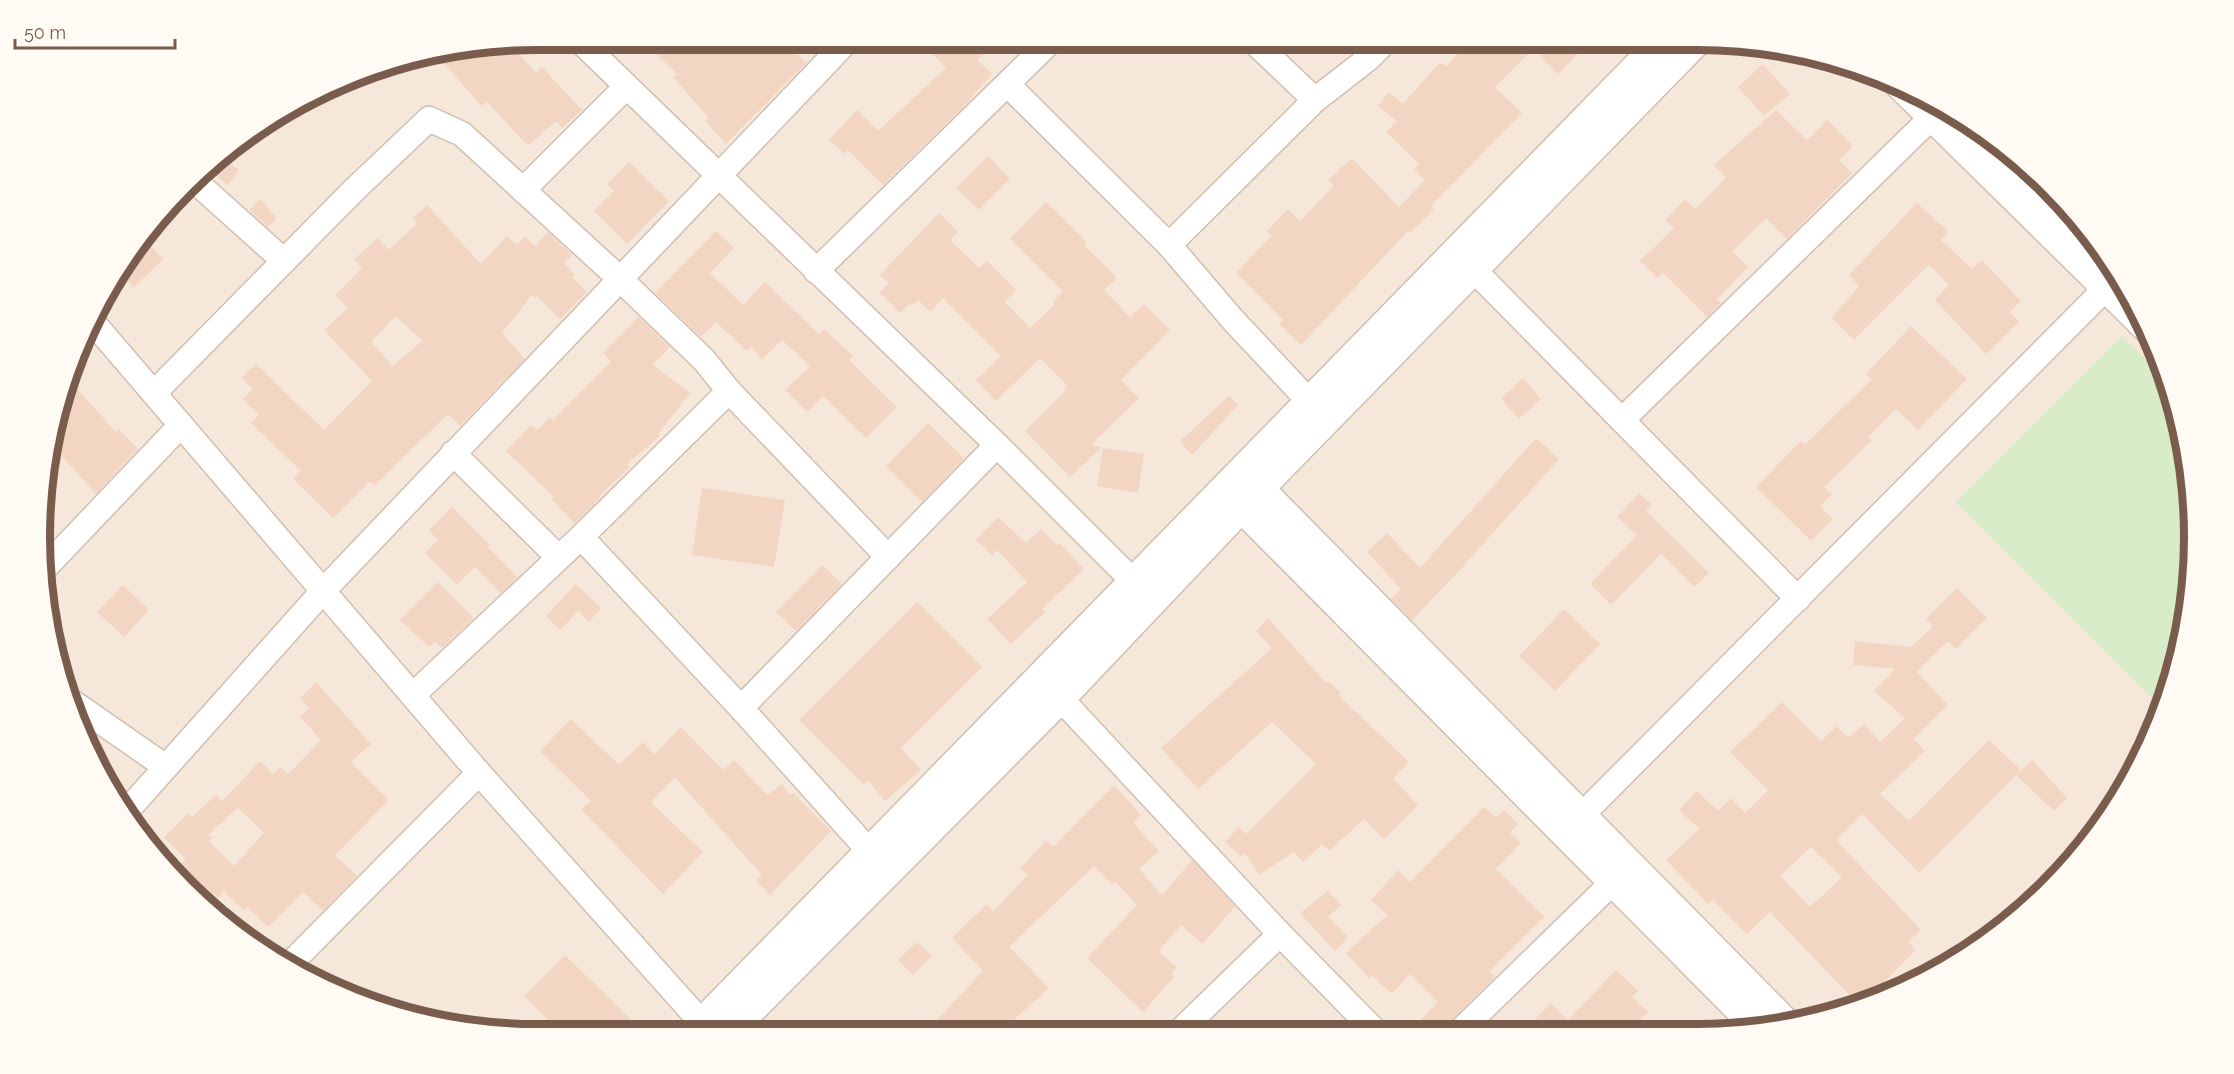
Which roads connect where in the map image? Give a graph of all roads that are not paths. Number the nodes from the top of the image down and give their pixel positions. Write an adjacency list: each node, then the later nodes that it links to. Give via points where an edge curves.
1 (589, 50): 9 (street)
2 (838, 50): 13 (street)
3 (1042, 50): 8 (street)
4 (1263, 50): 10 (street)
5 (1377, 50): 10 (street)
6 (1654, 50): 26 (street)
7 (1687, 50): 18 (street)
8 (1008, 85): 16 (street); 19 (street)
9 (627, 87): 13 (street); 15 (street)
10 (1315, 100): 16 (street)
11 (1921, 104): 12 (street)
12 (1933, 116): 20 (street); 27 (street)
13 (717, 176): 19 (street); 22 (street)
14 (199, 185): 17 (street)
15 (524, 190): 17 (street, via 462,134 429,119); 22 (street)
16 (1168, 245): 26 (street)
17 (284, 261): 25 (street)
18 (1474, 270): 27 (street); 31 (street)
19 (816, 271): 29 (street)
20 (2106, 272)
21 (2108, 276): 38 (street)
22 (619, 278): 24 (street, via 704,360); 30 (street)
23 (97, 327): 25 (street)
24 (729, 391): 32 (street); 34 (street)
25 (154, 393): 28 (street)
26 (1309, 401): 31 (street)
27 (1622, 420): 38 (street)
28 (181, 425): 35 (street); 37 (street)
29 (997, 445): 34 (street); 36 (street)
30 (453, 453): 33 (street); 37 (street)
31 (1241, 489): 36 (street); 40 (street); 46 (street); 48 (street)
32 (581, 537): 33 (street); 42 (street)
33 (558, 557): 39 (street)
34 (888, 557): 42 (street)
35 (51, 562)
36 (1133, 581): 47 (street)
37 (322, 591): 39 (street); 43 (street)
38 (1798, 599): 46 (street)
39 (413, 694): 44 (street)
40 (1060, 698): 49 (street); 55 (street)
41 (80, 707): 43 (street)
42 (741, 708): 47 (street)
43 (166, 767): 45 (street)
44 (479, 773): 50 (street); 53 (street)
45 (131, 806)
46 (1580, 817): 51 (street)
47 (871, 853): 54 (street)
48 (1614, 881): 52 (street); 58 (street)
49 (1280, 934): 56 (street); 57 (street)
50 (294, 960)
51 (1779, 1017)
52 (1752, 1021)
53 (701, 1024)
54 (713, 1024)
55 (714, 1024)
56 (1187, 1024)
57 (1368, 1024)
58 (1467, 1024)

